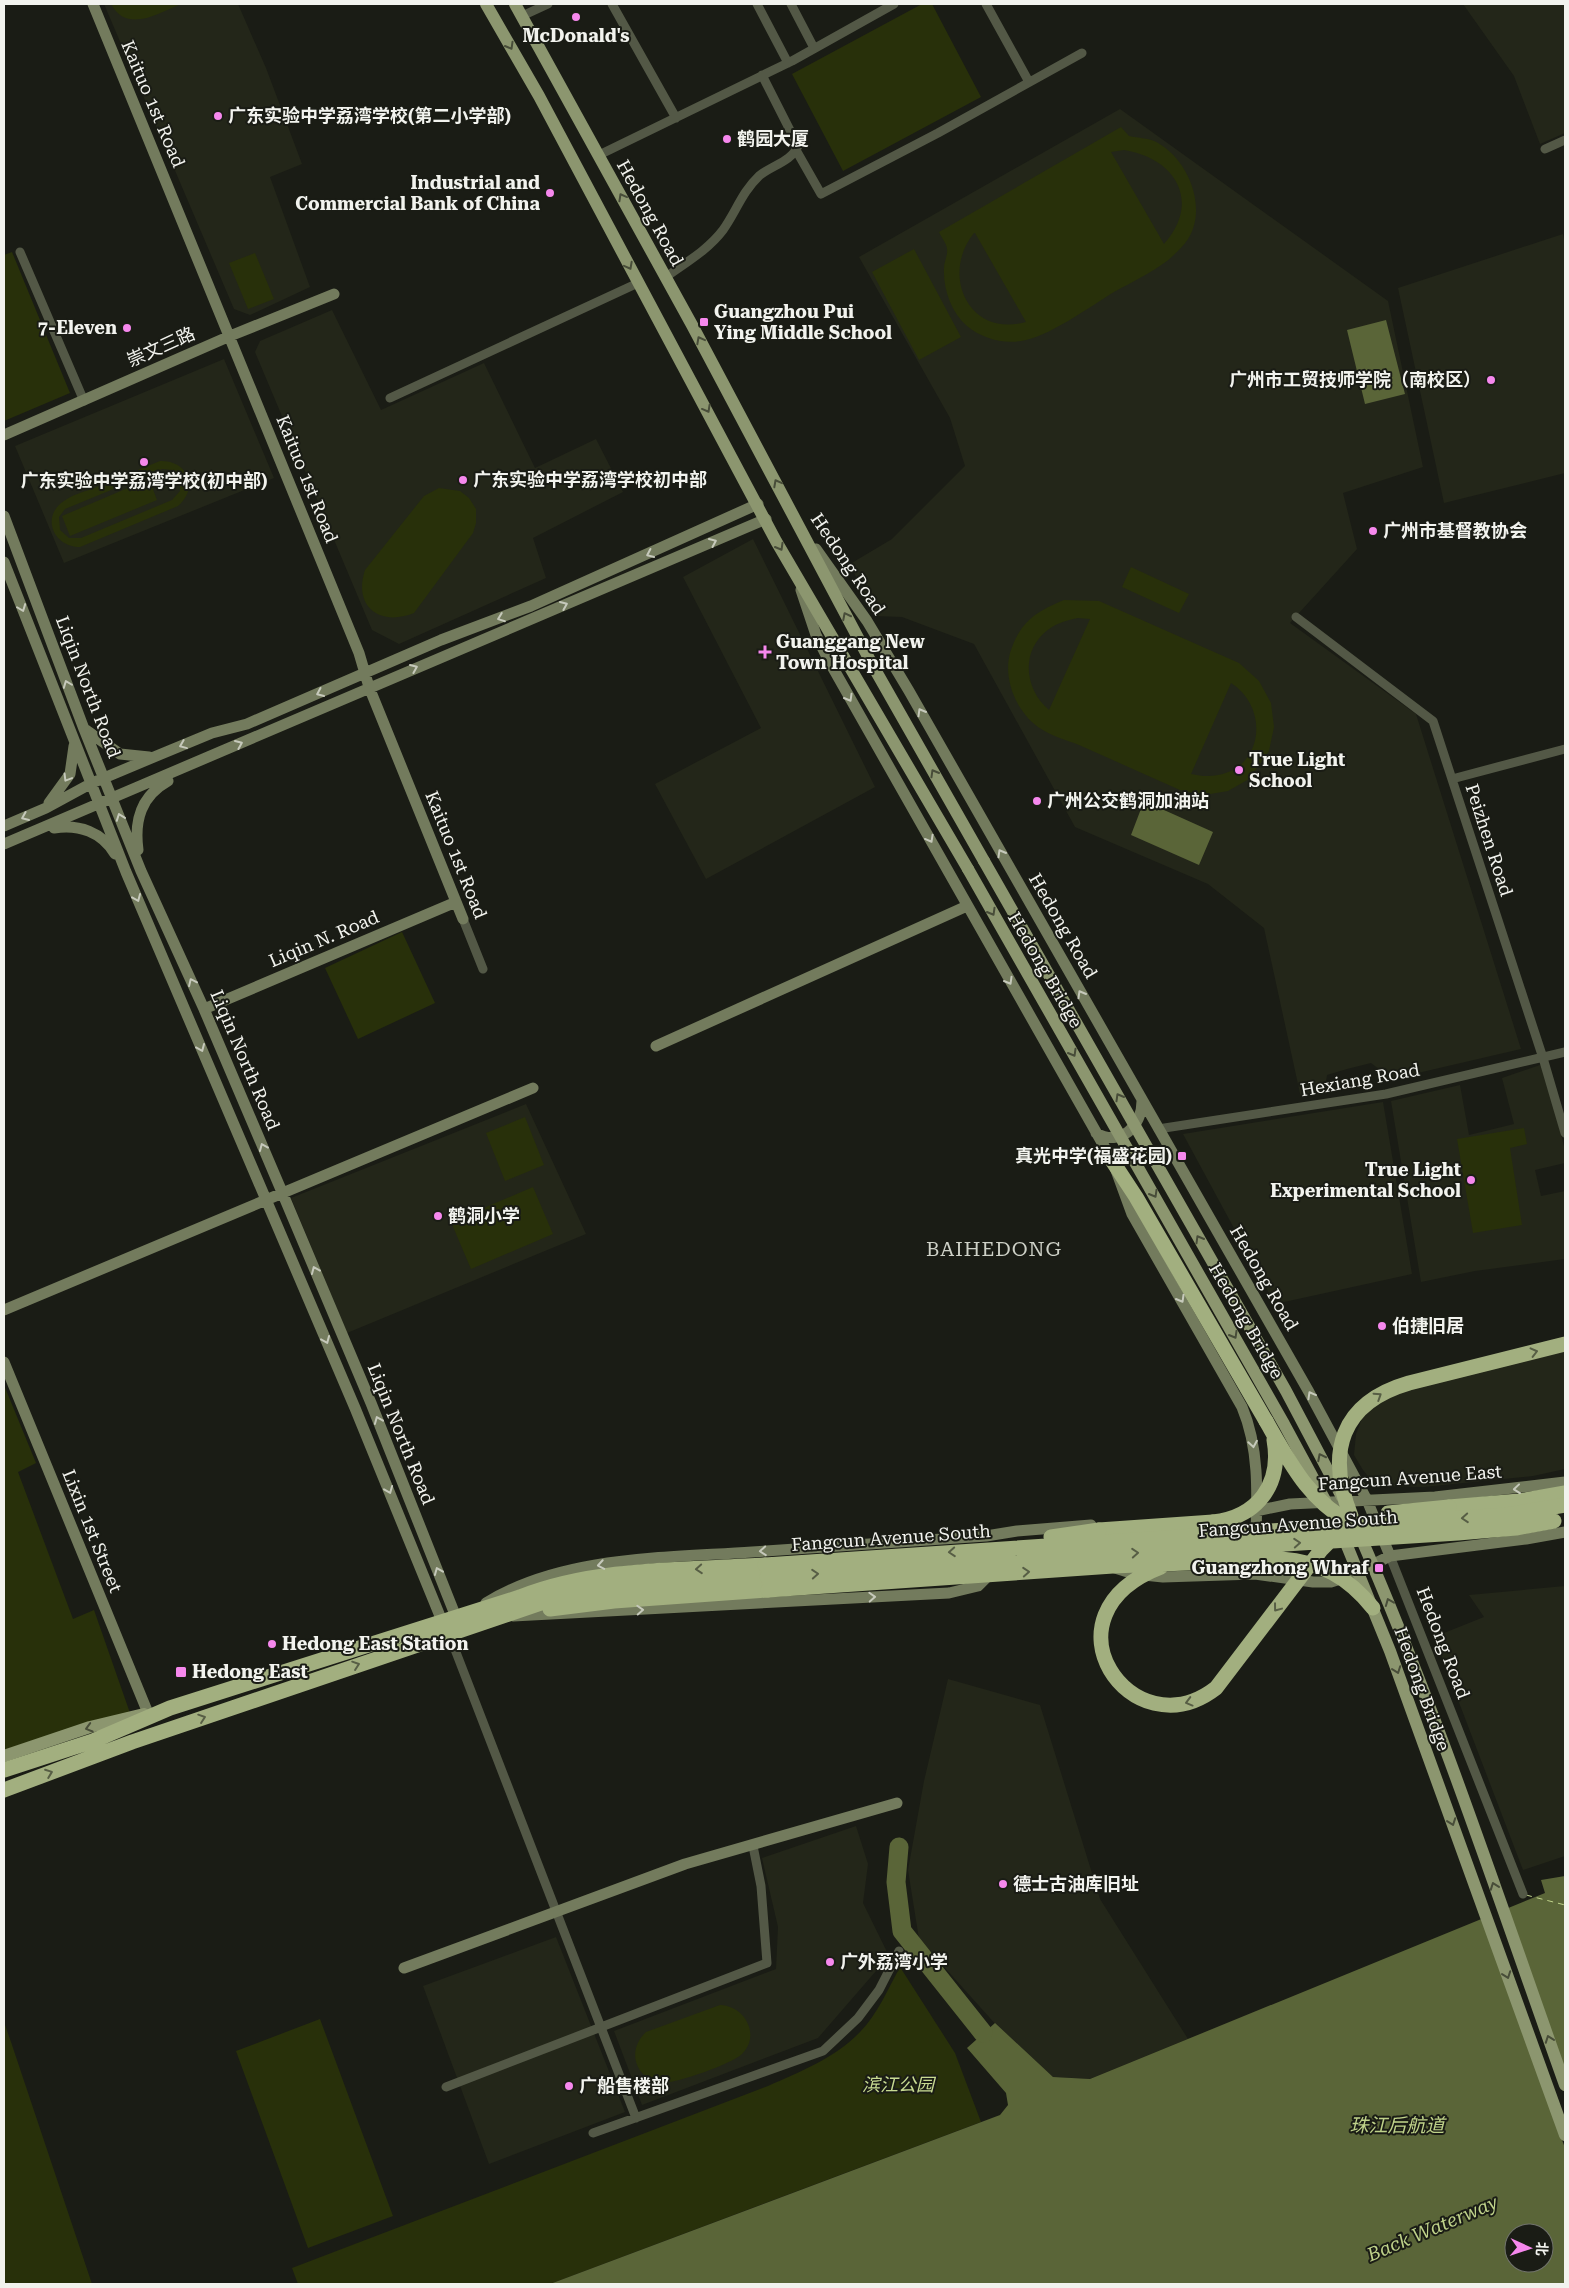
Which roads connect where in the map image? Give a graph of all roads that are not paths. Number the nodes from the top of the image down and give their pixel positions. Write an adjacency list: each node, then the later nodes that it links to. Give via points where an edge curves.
1 (92, 4): 25 (street, Kaituo 1st Road)
2 (486, 4): 23 (main road, one-way to 23, via 539,96)
3 (515, 4): 10 (main road, Hedong Road)
4 (548, 4): 10 (street)
5 (612, 4): 16 (street)
6 (757, 4): 13 (street)
7 (791, 4): 11 (street)
8 (894, 4): 11 (street)
9 (986, 4): 15 (street)
10 (522, 16): 20 (main road, Hedong Road)
11 (814, 48): 13 (street)
12 (1082, 53): 15 (street)
13 (788, 63): 14 (street)
14 (762, 75): 16 (street); 19 (street, via 798,146)
15 (1029, 82): 19 (street, via 821,194)
16 (676, 118): 20 (street)
17 (1565, 140): 18 (street)
18 (1545, 149)
19 (796, 150): 22 (street, via 760,176 738,202 722,230 702,251)
20 (598, 155): 22 (main road, Hedong Road, one-way to 20)
21 (20, 252): 27 (street)
22 (666, 277): 32 (main road, Hedong Road, one-way to 22)
23 (638, 283): 26 (street); 29 (main road, one-way to 29)
24 (334, 294): 25 (street, 崇文三路)
25 (230, 336): 27 (street, 崇文三路); 36 (street, Kaituo 1st Road, via 360,653)
26 (390, 398)
27 (84, 401): 28 (street, 崇文三路)
28 (4, 434)
29 (758, 504): 31 (main road); 36 (street, one-way to 36, via 531,606)
30 (4, 516): 38 (street, Liqin North Road, one-way to 30)
31 (766, 519): 34 (main road, one-way to 34); 37 (street, one-way to 31)
32 (800, 526): 64 (street, Hedong Road, one-way to 32, via 909,691 867,621); 80 (main road, Hedong Bridge, one-way to 32, bridge, via 1282,1384 873,666)
33 (4, 562): 40 (street, Liqin North Road, one-way to 40)
34 (796, 573): 56 (street, one-way to 56, via 828,661); 93 (main road, Hedong Bridge, one-way to 93, bridge, via 1284,1424 1338,1524)
35 (1296, 617): 45 (street, Peizhen Road, via 1433,721)
36 (364, 673): 37 (street, Kaituo 1st Road); 39 (street, one-way to 39, via 247,724)
37 (369, 688): 42 (street, one-way to 37); 55 (street, Kaituo 1st Road)
38 (84, 729): 43 (street, via 120,754); 44 (street, Liqin North Road)
39 (212, 733): 42 (street, via 205,744 208,751); 43 (street, one-way to 43)
40 (74, 742): 46 (street, Liqin North Road); 49 (street, one-way to 49, via 70,774)
41 (1565, 748): 45 (street)
42 (216, 754): 47 (street); 53 (street, via 158,786 144,800 136,835)
43 (154, 757): 44 (street)
44 (105, 778): 46 (street); 47 (street, Liqin North Road)
45 (1452, 779): 62 (street, Peizhen Road)
46 (92, 783): 48 (street, Liqin North Road); 49 (street)
47 (114, 798): 48 (street); 53 (street, Liqin North Road, one-way to 47)
48 (100, 804): 51 (street); 54 (street, Liqin North Road)
49 (46, 808): 50 (street, one-way to 50)
50 (4, 826)
51 (33, 832): 52 (street); 54 (street, via 66,826 85,829 110,846)
52 (4, 844)
53 (141, 871): 59 (street, Liqin North Road, one-way to 53)
54 (126, 872): 70 (street, Liqin North Road, one-way to 70)
55 (456, 902): 57 (street, Kaituo 1st Road); 59 (street, Liqin N. Road)
56 (967, 906): 60 (street); 66 (street, one-way to 66)
57 (463, 919): 58 (street, Kaituo 1st Road)
58 (483, 969)
59 (204, 1009): 69 (street, Liqin North Road, one-way to 59)
60 (656, 1046)
61 (1565, 1052): 62 (street, Hexiang Road)
62 (1543, 1058): 65 (street, Hexiang Road, via 1386,1094); 67 (street, Peizhen Road)
63 (533, 1088): 69 (street)
64 (1142, 1101): 65 (street, Hedong Road); 66 (street, via 1140,1117 1128,1133 1114,1138)
65 (1158, 1129): 77 (street, Hedong Road, one-way to 65)
66 (1096, 1133): 68 (street)
67 (1565, 1134)
68 (1113, 1162): 74 (highway); 79 (street, one-way to 79, via 1132,1214 1249,1424)
69 (282, 1192): 70 (street); 96 (street, Liqin North Road, one-way to 69, via 371,1403)
70 (266, 1199): 71 (street); 96 (street, Liqin North Road, one-way to 96)
71 (4, 1310)
72 (1565, 1344): 80 (highway, one-way to 72, bridge, via 1339,1477 1339,1452 1347,1428 1370,1401 1399,1386)
73 (4, 1362): 98 (street, Lixin 1st Street)
74 (1266, 1420): 85 (highway, bridge, via 1301,1482 1332,1511 1366,1530); 87 (highway, bridge, via 1275,1446 1273,1477 1256,1504 1234,1518 1082,1532)
75 (1565, 1482): 77 (street, Fangcun Avenue East, one-way to 77, via 1435,1497)
76 (1565, 1493): 83 (highway, bridge, via 1519,1501 1386,1514)
77 (1367, 1500): 79 (street, Fangcun Avenue East, via 1290,1504); 88 (street, Hedong Road)
78 (1565, 1505): 82 (highway, one-way to 82, bridge, via 1506,1515)
79 (1256, 1510): 86 (street, Fangcun Avenue South, via 1235,1515 1040,1528); 91 (street)
80 (1351, 1516): 109 (main road, Hedong Bridge, one-way to 80, bridge, via 1425,1697)
81 (1559, 1520): 85 (highway, bridge, via 1516,1528)
82 (1376, 1524): 83 (highway, bridge); 89 (highway, one-way to 89, bridge, via 1344,1531 1325,1545 1216,1688 1193,1702 1165,1705 1142,1699 1120,1683 1105,1659 1101,1631 1110,1605 1120,1591 1141,1576)
83 (1315, 1528): 87 (highway, Fangcun Avenue South, bridge)
84 (1565, 1532): 88 (street)
85 (1415, 1535): 92 (highway, Fangcun Avenue South, one-way to 85, bridge)
86 (986, 1536): 90 (street, via 997,1546); 94 (street, Fangcun Avenue South, one-way to 94, via 608,1564 553,1575 507,1591)
87 (974, 1551): 92 (highway, Fangcun Avenue South, one-way to 92, bridge)
88 (1390, 1556): 91 (street, via 1331,1582); 104 (street, Hedong Road)
89 (1173, 1563): 92 (highway, one-way to 89, bridge); 93 (highway, bridge, via 1271,1559 1299,1562 1348,1581)
90 (997, 1564): 91 (street, Fangcun Avenue South, via 1009,1556 1076,1551 1088,1552 1122,1571 1148,1576); 95 (street, Fangcun Avenue South, one-way to 90, via 949,1593 978,1586)
91 (1255, 1574)
92 (767, 1577): 94 (highway, Fangcun Avenue South, one-way to 94, via 578,1580 548,1586); 95 (highway, Fangcun Avenue South, via 581,1592)
93 (1373, 1608): 113 (main road, Hedong Bridge, one-way to 113, bridge)
94 (474, 1611): 96 (highway, Fangcun Avenue South)
95 (504, 1617): 96 (highway, Fangcun Avenue South)
96 (449, 1624): 97 (highway, Fangcun Avenue South); 101 (highway, Fangcun Avenue South, one-way to 96); 105 (street)
97 (170, 1708): 98 (main road, Fangcun Avenue South); 100 (highway, via 93,1741)
98 (148, 1713): 99 (main road, Fangcun Avenue South, one-way to 99, via 90,1727)
99 (4, 1756)
100 (4, 1770)
101 (4, 1790)
102 (897, 1803): 103 (street)
103 (753, 1846): 105 (street, via 686,1864); 108 (street, via 761,1886 767,1964)
104 (1523, 1894)
105 (557, 1911): 107 (street); 108 (street)
106 (899, 1951): 111 (street, via 858,2018 823,2051)
107 (404, 1968)
108 (602, 2027): 110 (street); 111 (street)
109 (1565, 2085)
110 (446, 2087)
111 (636, 2118): 112 (street)
112 (593, 2133)
113 (1565, 2135)

